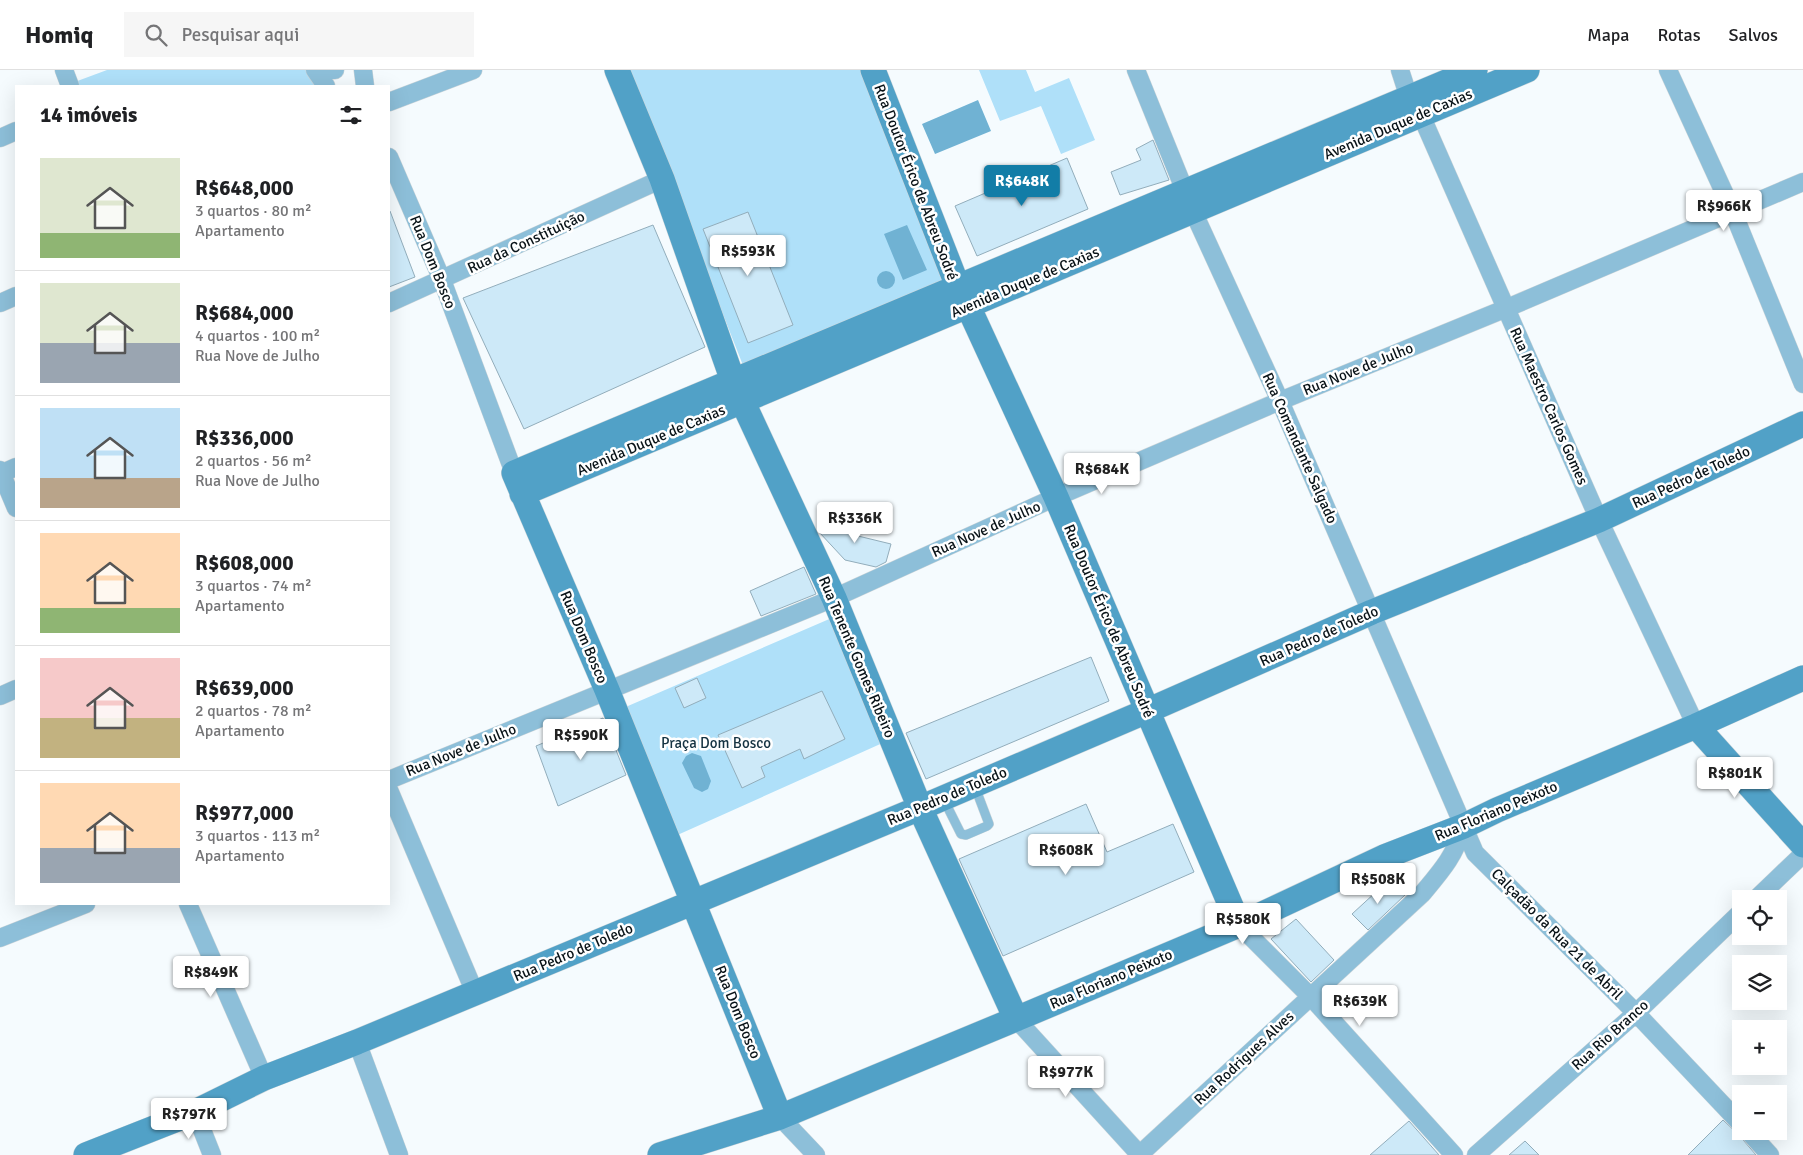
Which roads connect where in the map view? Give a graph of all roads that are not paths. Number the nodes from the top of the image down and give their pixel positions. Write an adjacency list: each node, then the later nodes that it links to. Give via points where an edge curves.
1 (64, 70): 12 (street)
2 (315, 70): 13 (street)
3 (363, 70): 14 (street)
4 (473, 70): 15 (street)
5 (617, 70): 20 (main road, Rua Tenente Gomes Ribeiro)
6 (873, 70): 26 (main road, Rua Doutor Érico de Abreu Sodré)
7 (1136, 70): 22 (street, Rua Comandante Salgado)
8 (1400, 70): 16 (street, Rua Maestro Carlos Gomes)
9 (1475, 70): 16 (main road, Avenida Duque de Caxias, via 1438,86)
10 (1527, 70): 16 (main road, Avenida Duque de Caxias)
11 (1668, 70): 23 (street)
12 (70, 85)
13 (325, 85)
14 (365, 85)
15 (390, 102)
16 (1415, 106): 22 (main road, Avenida Duque de Caxias); 22 (main road, Avenida Duque de Caxias, via 1387,129); 29 (street, Rua Maestro Carlos Gomes)
17 (15, 131): 18 (street)
18 (0, 138)
19 (390, 159): 24 (street, Rua Dom Bosco)
20 (662, 180): 24 (street, Rua da Constituição); 31 (main road, Rua Tenente Gomes Ribeiro)
21 (1803, 182): 23 (street, Rua Nove de Julho)
22 (1189, 201): 26 (main road, Avenida Duque de Caxias); 32 (street, Rua Comandante Salgado)
23 (1733, 212): 29 (street, Rua Nove de Julho); 30 (street)
24 (442, 280): 28 (street, Rua da Constituição); 35 (street, Rua Dom Bosco)
25 (15, 296): 27 (street)
26 (963, 296): 31 (main road, Avenida Duque de Caxias); 36 (main road, Rua Doutor Érico de Abreu Sodré)
27 (0, 303)
28 (390, 303)
29 (1507, 308): 32 (street, Rua Nove de Julho); 38 (street, Rua Maestro Carlos Gomes)
30 (1803, 384)
31 (738, 391): 35 (main road, Avenida Duque de Caxias); 39 (main road, Rua Tenente Gomes Ribeiro)
32 (1280, 400): 36 (street, Rua Nove de Julho); 40 (street, Rua Comandante Salgado)
33 (1803, 424): 38 (main road, Rua Pedro de Toledo)
34 (4, 471): 37 (street)
35 (518, 483): 43 (main road, Rua Dom Bosco)
36 (1056, 497): 39 (street, Rua Nove de Julho); 45 (main road, Rua Doutor Érico de Abreu Sodré)
37 (15, 505)
38 (1599, 520): 40 (main road, Rua Pedro de Toledo); 46 (street, Rua Maestro Carlos Gomes)
39 (834, 598): 43 (street, Rua Nove de Julho); 51 (main road, Rua Tenente Gomes Ribeiro)
40 (1372, 612): 45 (main road, Rua Pedro de Toledo); 52 (street, Rua Comandante Salgado)
41 (1803, 678): 46 (main road, Rua Floriano Peixoto)
42 (15, 689): 44 (street)
43 (607, 690): 47 (street, Rua Nove de Julho); 56 (main road, Rua Dom Bosco)
44 (0, 696)
45 (1147, 711): 48 (main road, Rua Pedro de Toledo); 60 (main road, Rua Doutor Érico de Abreu Sodré)
46 (1696, 726): 52 (main road, Rua Floriano Peixoto); 53 (main road)
47 (390, 780)
48 (974, 785): 50 (main road, Rua Pedro de Toledo); 50 (lane, via 989,820 988,826 966,836 961,834)
49 (390, 792): 62 (street)
50 (944, 798): 51 (main road, Rua Pedro de Toledo)
51 (920, 808): 56 (main road, Rua Pedro de Toledo); 65 (main road, Rua Tenente Gomes Ribeiro)
52 (1464, 826): 60 (main road, Rua Floriano Peixoto, via 1384,857); 63 (street, Rua Rodrigues Alves, via 1446,867 1422,894); 64 (street, Calçadão da Rua 21 de Abril, via 1475,853)
53 (1803, 845)
54 (1803, 854): 55 (street)
55 (1765, 890)
56 (694, 902): 62 (main road, Rua Pedro de Toledo); 70 (main road, Rua Dom Bosco)
57 (83, 905): 61 (street)
58 (188, 905): 67 (street)
59 (1732, 921): 64 (street, Rua Rio Branco)
60 (1239, 925): 63 (street); 65 (main road, Rua Floriano Peixoto)
61 (0, 938)
62 (474, 993): 66 (main road, Rua Pedro de Toledo)
63 (1311, 997): 77 (street, Rua Rodrigues Alves); 78 (street)
64 (1636, 1013): 69 (street, Calçadão da Rua 21 de Abril); 79 (street, Rua Rio Branco)
65 (1016, 1019): 70 (main road, Rua Floriano Peixoto); 77 (street)
66 (357, 1042): 67 (main road, Rua Pedro de Toledo); 74 (street)
67 (264, 1078): 68 (main road, Rua Pedro de Toledo)
68 (195, 1112): 72 (main road, Rua Pedro de Toledo); 73 (street)
69 (1732, 1114)
70 (780, 1117): 75 (main road, Rua Floriano Peixoto); 76 (street)
71 (1756, 1140): 80 (street)
72 (86, 1155)
73 (212, 1155)
74 (399, 1155)
75 (660, 1155)
76 (816, 1155)
77 (1140, 1155)
78 (1454, 1155)
79 (1476, 1155)
80 (1770, 1155)

